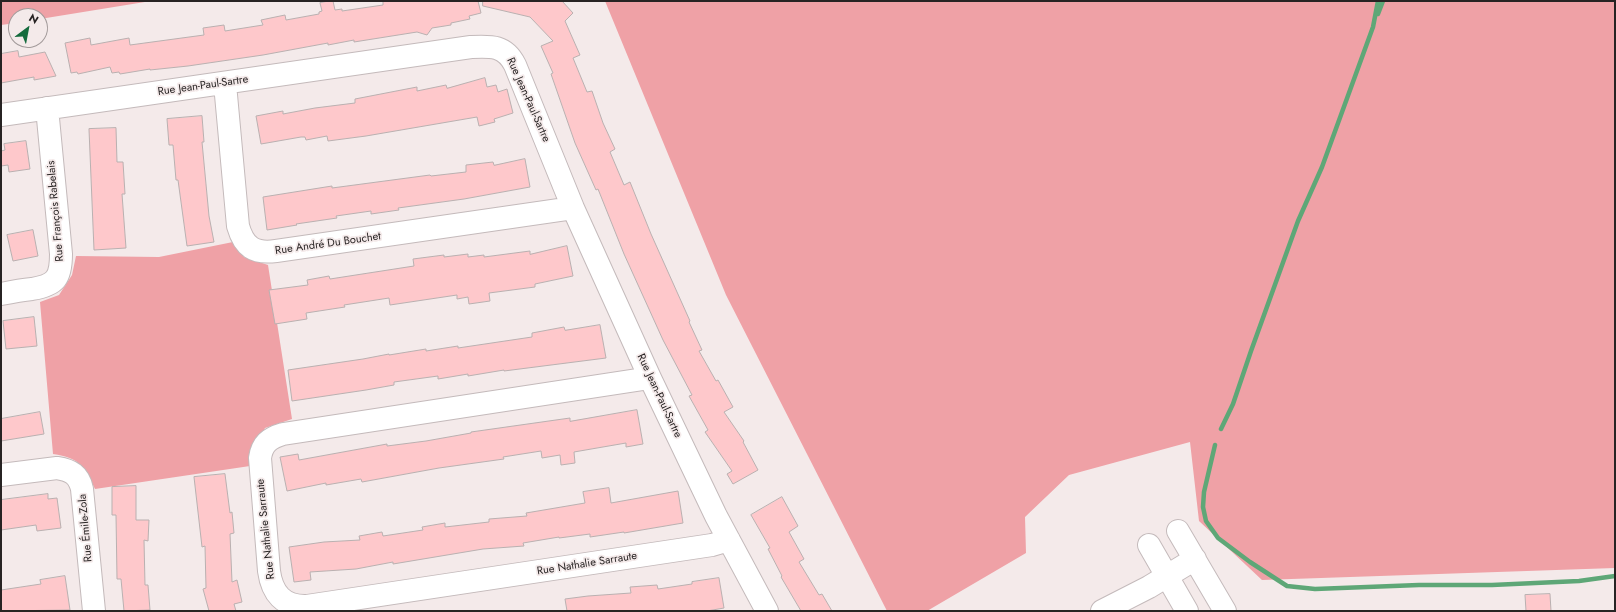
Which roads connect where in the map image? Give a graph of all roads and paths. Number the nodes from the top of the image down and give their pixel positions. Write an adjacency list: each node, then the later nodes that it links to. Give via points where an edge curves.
1 (225, 84): 2 (street, Rue Jean-Paul-Sartre); 4 (street, Rue Jean-Paul-Sartre, via 471,47 498,48 509,54 515,65); 4 (street, Rue André Du Bouchet, via 238,226 242,239 258,251 276,251)
2 (47, 108): 3 (street, Rue Jean-Paul-Sartre); 5 (street, Rue François Rabelais, via 61,267 56,279 48,286)
3 (1, 115)
4 (573, 208): 6 (street, Rue Jean-Paul-Sartre)
5 (1, 294)
6 (650, 378): 9 (street, Rue Jean-Paul-Sartre); 9 (street, Rue Nathalie Sarraute, via 282,434 270,438 261,451 260,458 270,576 275,591 285,601 307,606 712,545)
7 (1, 475): 13 (street, Rue Émile-Zola, via 57,468 77,475 82,489)
8 (1178, 530): 11 (street)
9 (729, 540): 14 (street, Rue Jean-Paul-Sartre)
10 (1148, 545): 12 (street)
11 (1195, 559): 12 (street); 17 (street)
12 (1167, 576): 15 (street); 16 (street)
13 (94, 611)
14 (767, 611)
15 (1102, 611)
16 (1187, 611)
17 (1225, 611)

